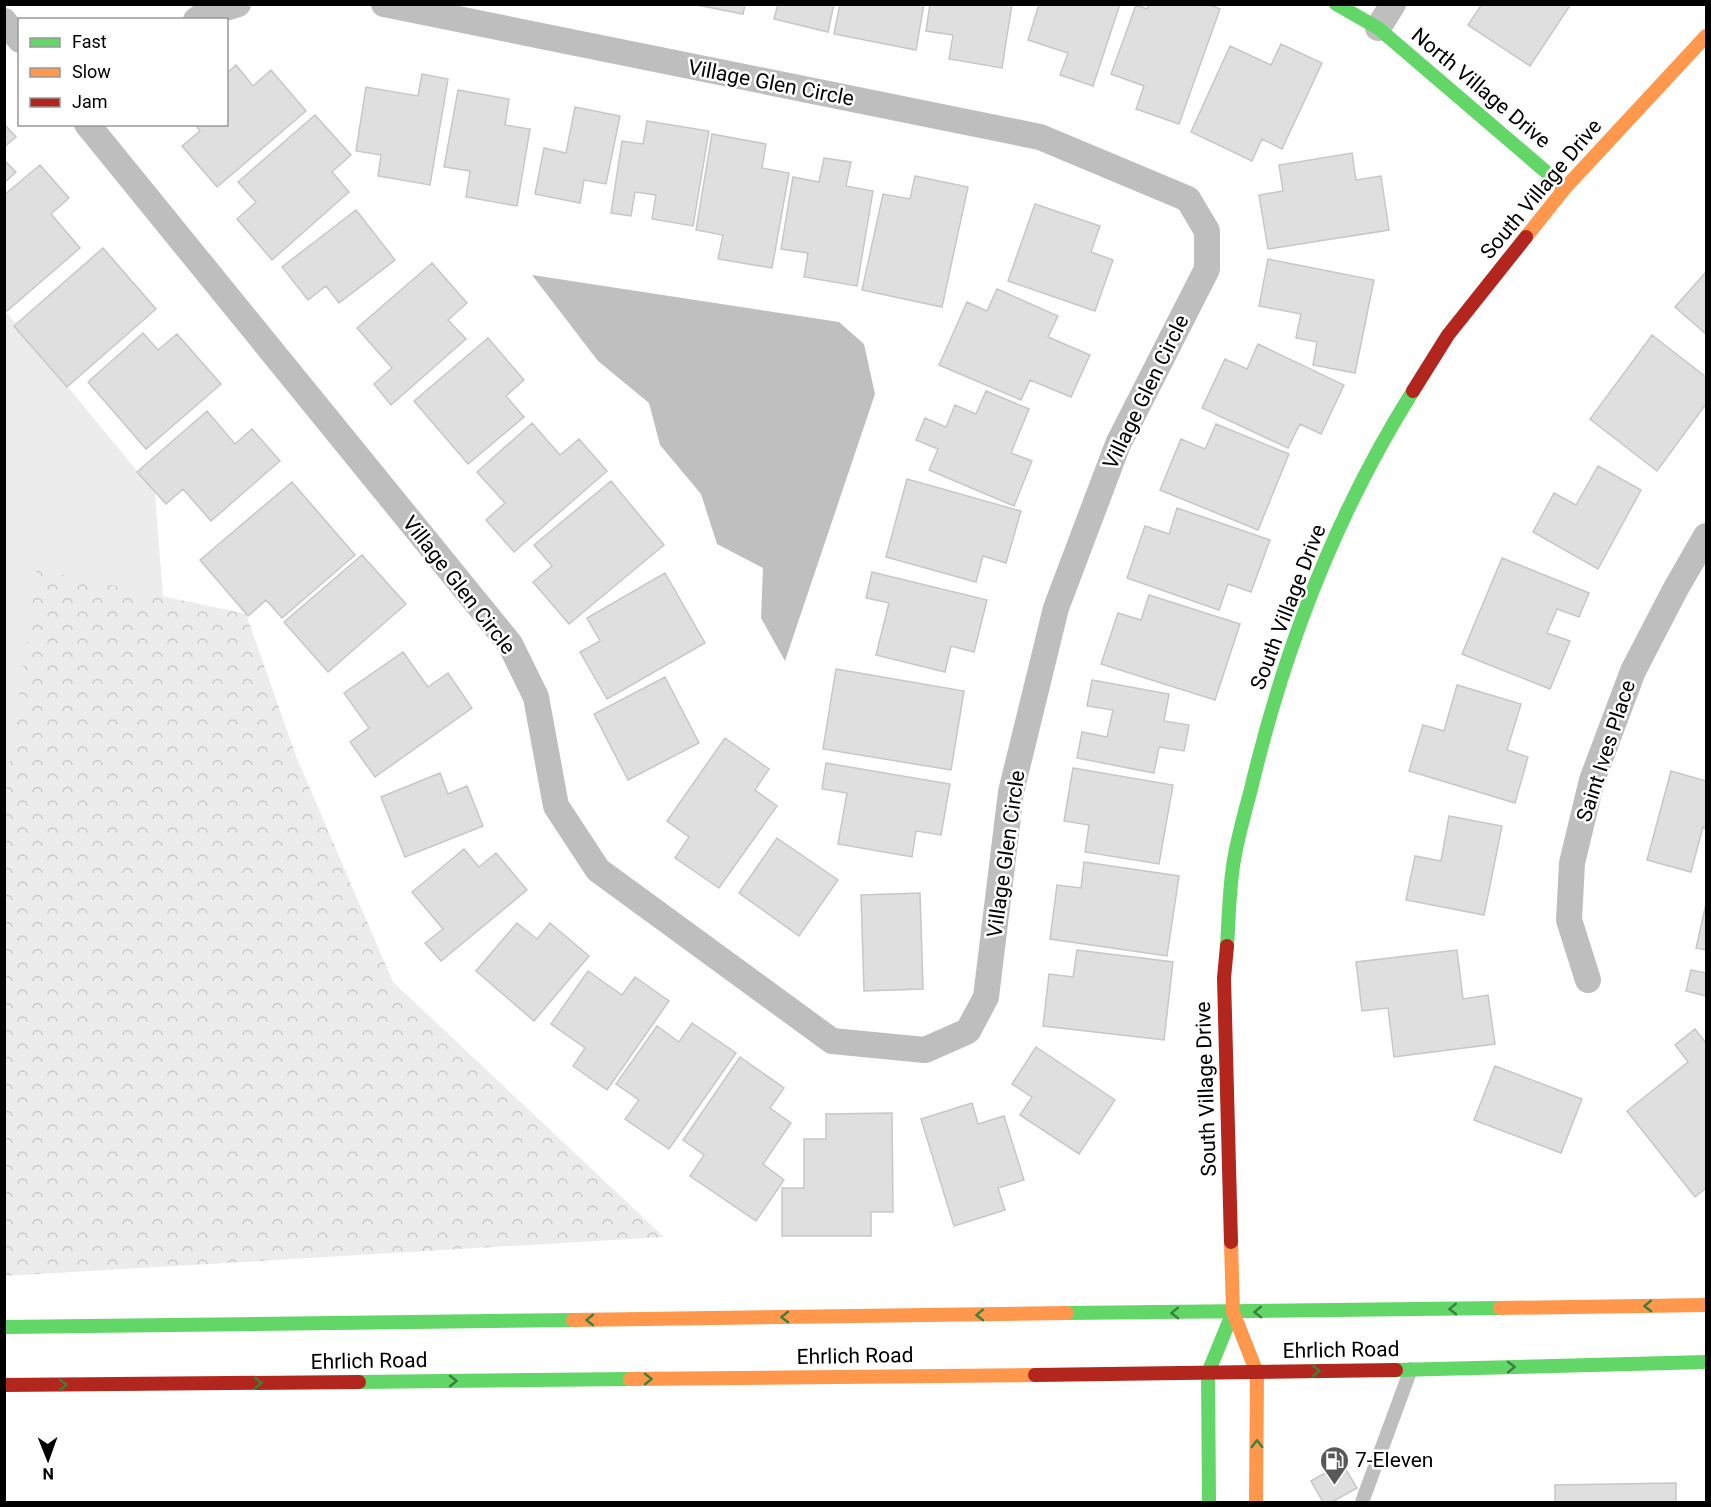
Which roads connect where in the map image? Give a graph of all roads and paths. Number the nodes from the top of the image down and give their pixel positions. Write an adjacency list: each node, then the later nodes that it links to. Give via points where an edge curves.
1 (238, 4): 5 (street)
2 (384, 4): 10 (street, Village Glen Circle, via 1040,137 1188,199 1207,231 1207,269 1118,444 1056,608 1011,792 986,997 968,1031 925,1050 832,1041 598,870 556,806 536,697 510,644)
3 (1336, 4): 7 (main road, North Village Drive)
4 (1393, 4): 7 (street)
5 (199, 18)
6 (4, 21): 9 (street)
7 (1378, 28): 11 (main road, North Village Drive)
8 (1707, 36): 11 (main road, South Village Drive)
9 (18, 38)
10 (89, 126)
11 (1565, 188): 15 (main road, South Village Drive, via 1448,335 1393,423 1309,598 1266,724 1234,860 1224,978)
12 (1707, 536): 13 (street, Saint Ives Place, via 1633,671 1592,780 1572,863 1569,920)
13 (1588, 980)
14 (1707, 1305): 15 (main road, Ehrlich Road, one-way to 15)
15 (1233, 1312): 16 (main road, Ehrlich Road, one-way to 16); 19 (main road); 20 (main road)
16 (4, 1327)
17 (1707, 1362): 18 (main road, Ehrlich Road, one-way to 17)
18 (1411, 1369): 20 (main road, Ehrlich Road, one-way to 18); 24 (lane)
19 (1208, 1373): 20 (main road, Ehrlich Road); 21 (main road, Ehrlich Road, one-way to 19); 22 (main road)
20 (1257, 1373): 23 (main road, one-way to 20)
21 (4, 1385)
22 (1209, 1503)
23 (1256, 1503)
24 (1362, 1503)

